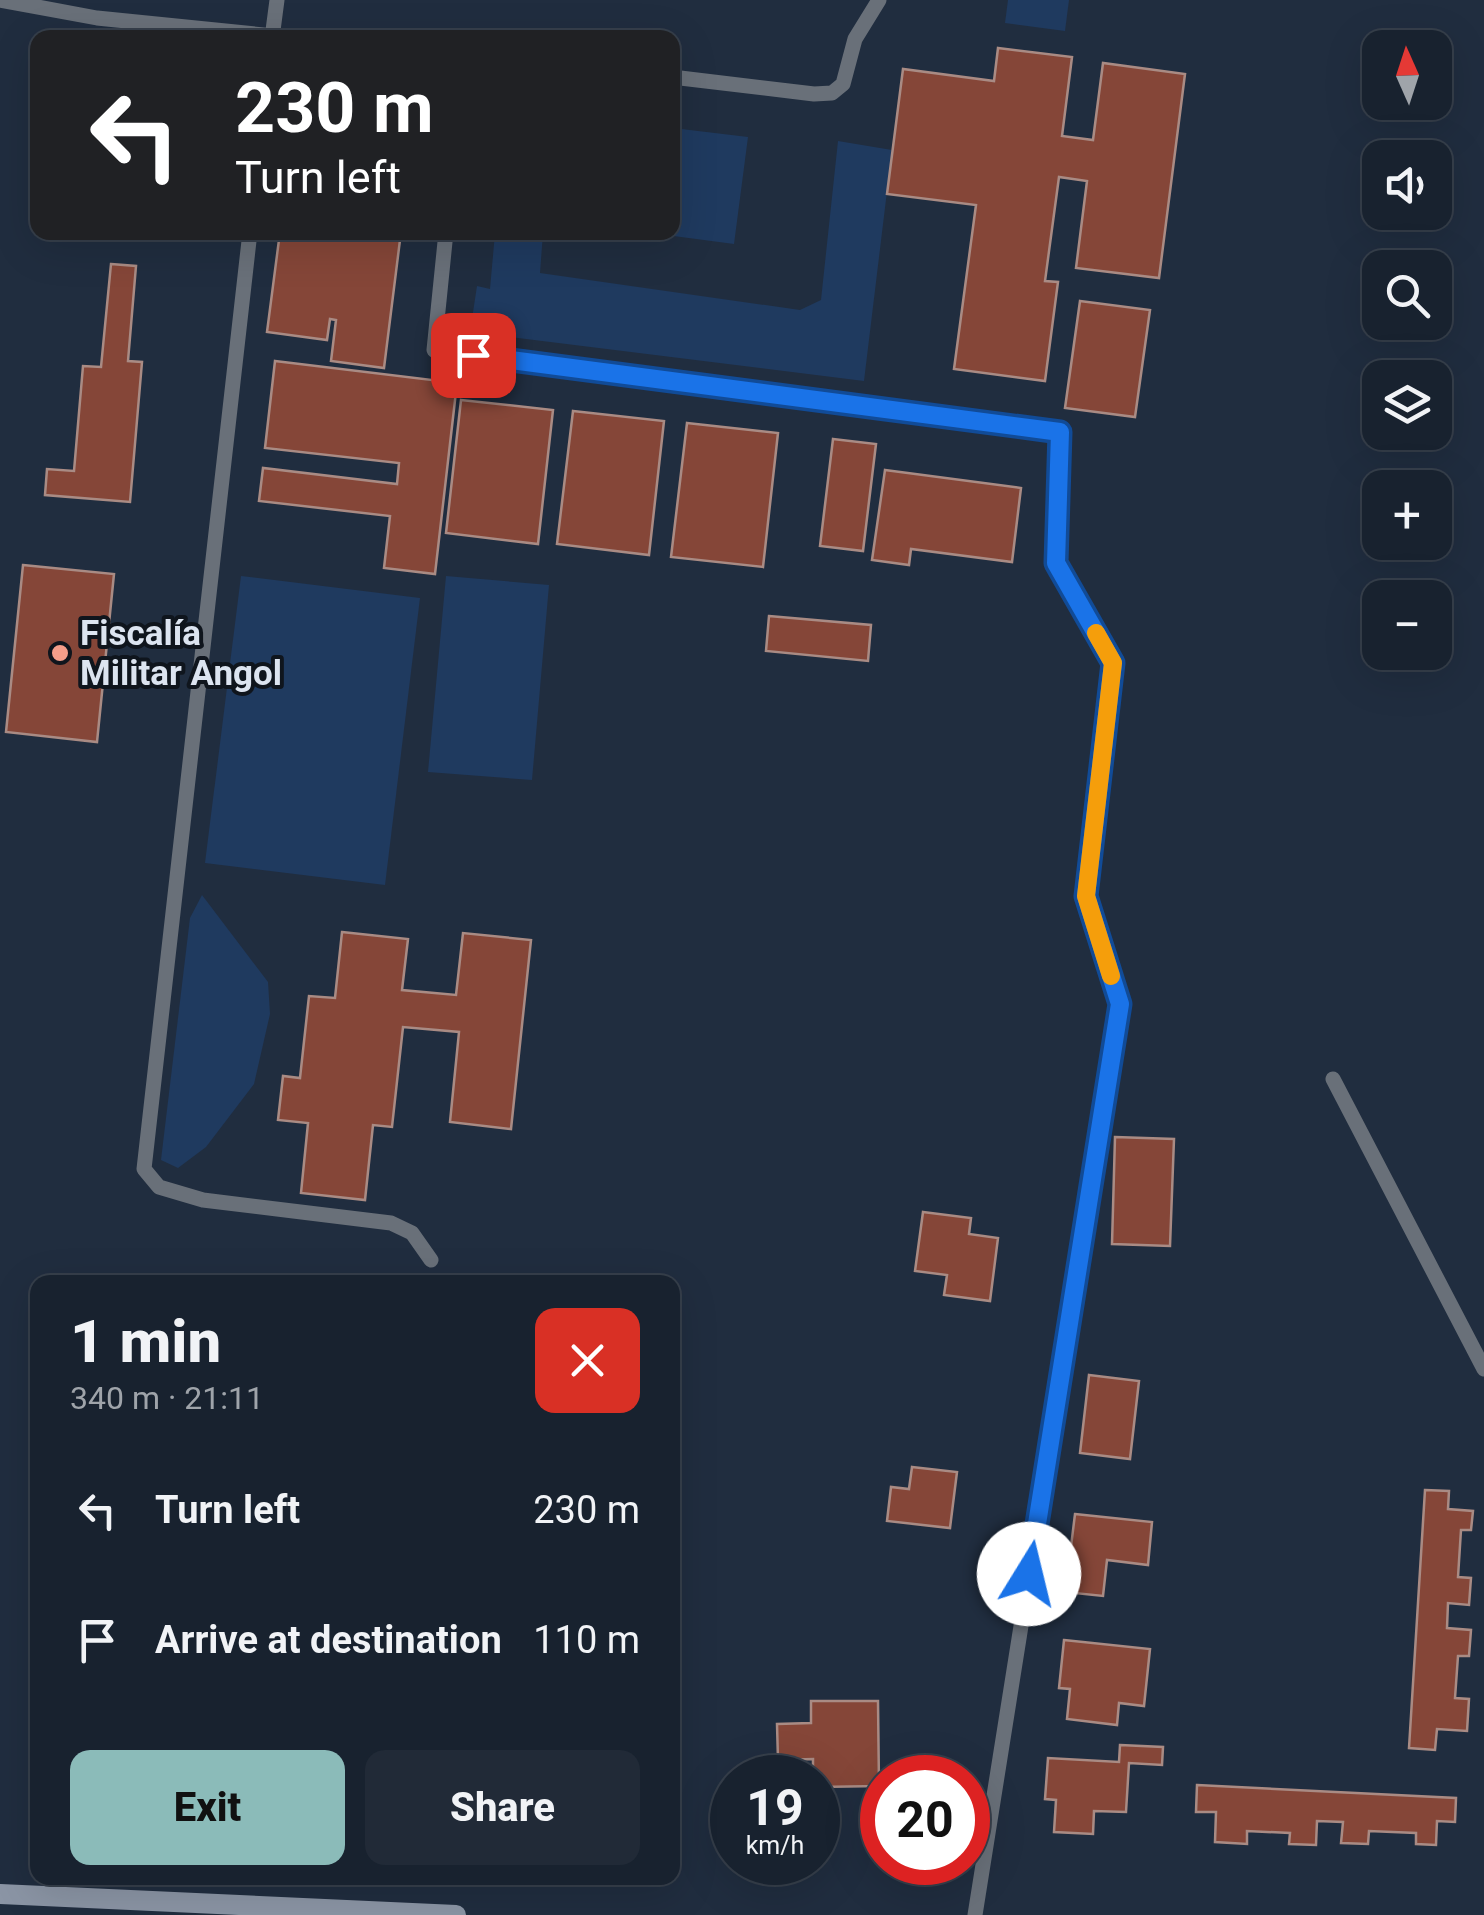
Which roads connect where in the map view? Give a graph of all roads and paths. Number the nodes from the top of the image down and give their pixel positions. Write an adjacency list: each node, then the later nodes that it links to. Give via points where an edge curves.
1 (0, 0): 4 (lane)
2 (276, 0): 5 (lane)
3 (879, 0): 6 (lane, via 855,39 843,84 832,93)
4 (208, 30)
5 (273, 30)
6 (680, 78)
7 (249, 240): 10 (lane, via 144,1169 159,1187 204,1200 392,1223 412,1233)
8 (445, 240): 17 (lane, via 434,350 1060,432 1056,563 1113,663 1086,896 1120,1004)
9 (1333, 1079): 11 (lane)
10 (431, 1260)
11 (1484, 1369)
12 (0, 1894): 13 (main road)
13 (39, 1905): 14 (main road)
14 (122, 1907): 15 (main road)
15 (312, 1912): 16 (main road)
16 (456, 1915)
17 (975, 1915)

